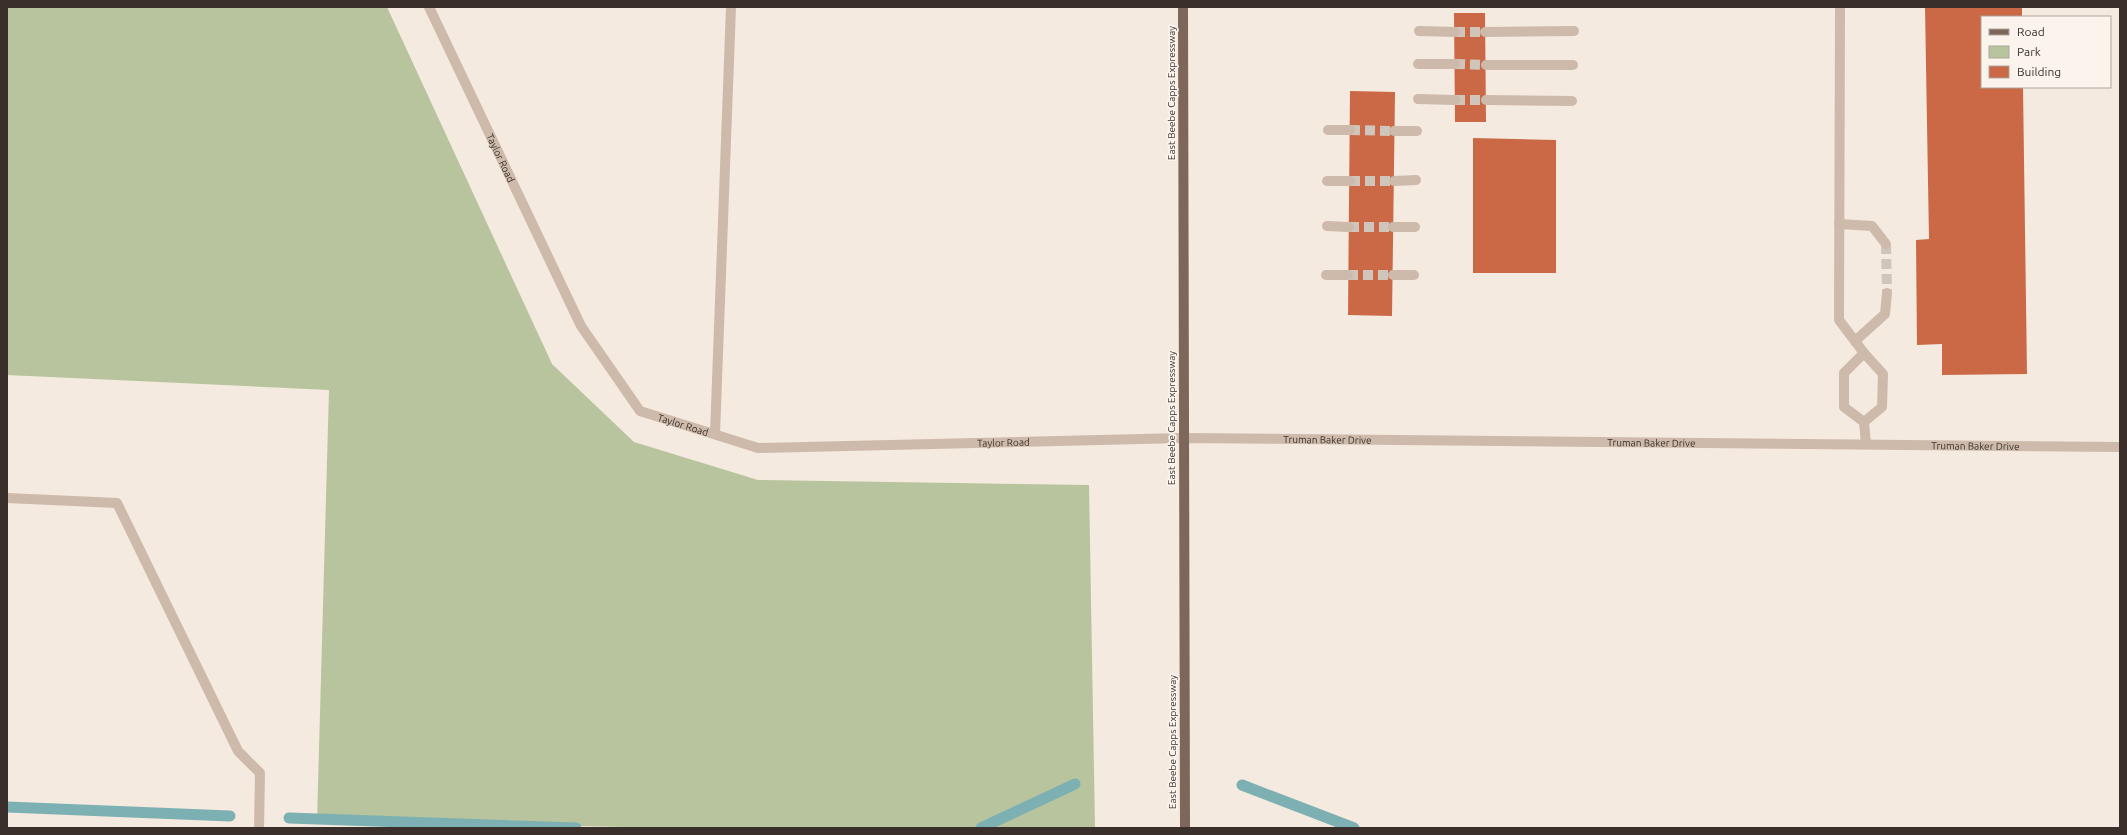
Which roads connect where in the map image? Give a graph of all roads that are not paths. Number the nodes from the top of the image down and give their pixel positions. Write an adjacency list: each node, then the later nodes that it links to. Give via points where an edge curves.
1 (429, 7): 39 (street, Taylor Road, via 581,326 640,411)
2 (731, 7): 39 (street)
3 (1183, 7): 40 (main road, East Beebe Capps Expressway)
4 (1840, 7): 25 (street)
5 (1419, 31): 7 (street)
6 (1574, 31): 8 (street)
7 (1455, 32)
8 (1485, 32)
9 (1418, 64): 10 (street)
10 (1455, 64)
11 (1486, 65): 12 (street)
12 (1573, 65)
13 (1418, 99): 14 (street)
14 (1455, 100)
15 (1486, 100): 16 (street)
16 (1572, 101)
17 (1328, 130): 18 (street)
18 (1350, 130)
19 (1394, 131): 20 (street)
20 (1417, 131)
21 (1416, 180): 24 (street)
22 (1327, 181): 23 (street)
23 (1350, 181)
24 (1394, 181)
25 (1839, 224): 30 (street, via 1872,226); 36 (street, via 1839,320)
26 (1326, 226): 27 (street)
27 (1349, 227)
28 (1393, 227): 29 (street)
29 (1415, 227)
30 (1886, 244)
31 (1326, 275): 32 (street)
32 (1348, 275)
33 (1393, 275): 34 (street)
34 (1414, 275)
35 (1887, 293): 36 (street, via 1885,314)
36 (1855, 341): 37 (street)
37 (1864, 353): 38 (street, via 1883,374 1882,407); 38 (street, via 1844,373 1844,407)
38 (1864, 422): 41 (street)
39 (715, 434): 40 (street, Taylor Road, via 758,448)
40 (1183, 438): 41 (street, Truman Baker Drive); 45 (main road, East Beebe Capps Expressway)
41 (1866, 444): 42 (street, Truman Baker Drive)
42 (2120, 447)
43 (7, 498): 44 (street, via 118,503 238,751 260,773)
44 (259, 828)
45 (1184, 828)

